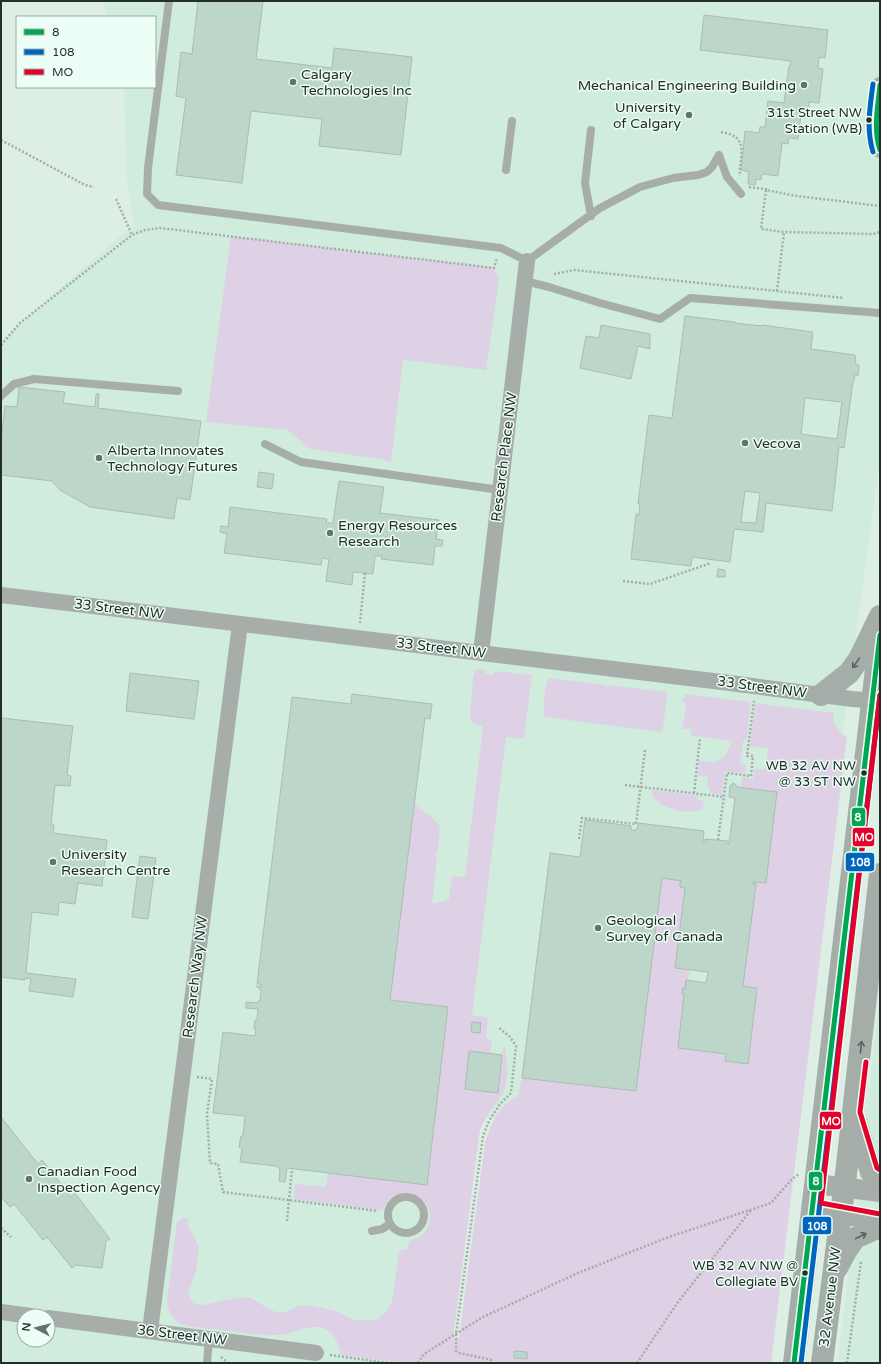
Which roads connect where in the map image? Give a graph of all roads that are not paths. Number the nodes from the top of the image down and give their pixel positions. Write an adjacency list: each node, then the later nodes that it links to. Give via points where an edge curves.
1 (168, 1): 9 (lane, via 148,168 147,194 158,204 501,248)
2 (880, 85): 5 (street, via 876,129)
3 (512, 121): 6 (lane)
4 (591, 130): 8 (lane, via 585,183)
5 (880, 150)
6 (506, 170)
7 (741, 194): 8 (lane, via 727,177 719,155 707,172 640,187 600,208)
8 (591, 216): 9 (lane)
9 (527, 262): 10 (street, Research Place NW)
10 (524, 281): 11 (lane, via 660,319 690,298); 15 (street, Research Place NW)
11 (880, 312)
12 (178, 391): 13 (lane, via 34,379 14,384)
13 (1, 396)
14 (265, 444): 15 (lane, via 301,462)
15 (500, 490): 20 (street, Research Place NW)
16 (1, 595): 18 (street, 33 Street NW)
17 (880, 616): 21 (main road, one-way to 21, via 860,659 849,673)
18 (240, 624): 20 (street, 33 Street NW); 39 (street, Research Way NW)
19 (880, 635): 22 (main road, 32 Avenue NW)
20 (481, 653): 21 (street, 33 Street NW)
21 (821, 695): 22 (street, 33 Street NW)
22 (876, 701): 25 (main road, 32 Avenue NW)
23 (880, 874): 24 (main road, 32 Avenue NW, one-way to 23)
24 (853, 1113): 26 (main road, via 871,1172); 27 (main road, 32 Avenue NW)
25 (808, 1179): 27 (street); 29 (main road, 32 Avenue NW)
26 (880, 1179)
27 (844, 1188): 28 (street); 30 (main road, 32 Avenue NW)
28 (880, 1192)
29 (813, 1209): 30 (street); 43 (main road, 32 Avenue NW)
30 (841, 1213): 31 (street); 35 (main road, 32 Avenue NW)
31 (880, 1221)
32 (390, 1224): 32 (lane, via 404,1233 415,1230 423,1221 423,1209 410,1197 398,1198 388,1212); 34 (lane)
33 (880, 1229): 35 (main road, one-way to 33, via 855,1238)
34 (372, 1231)
35 (833, 1274): 44 (main road, 32 Avenue NW)
36 (1, 1312): 37 (street)
37 (16, 1314)
38 (56, 1319): 39 (street, 36 Street NW)
39 (150, 1331): 40 (street, 36 Street NW)
40 (209, 1338): 41 (street, 36 Street NW); 42 (lane)
41 (316, 1353)
42 (207, 1363)
43 (794, 1363)
44 (822, 1363)

